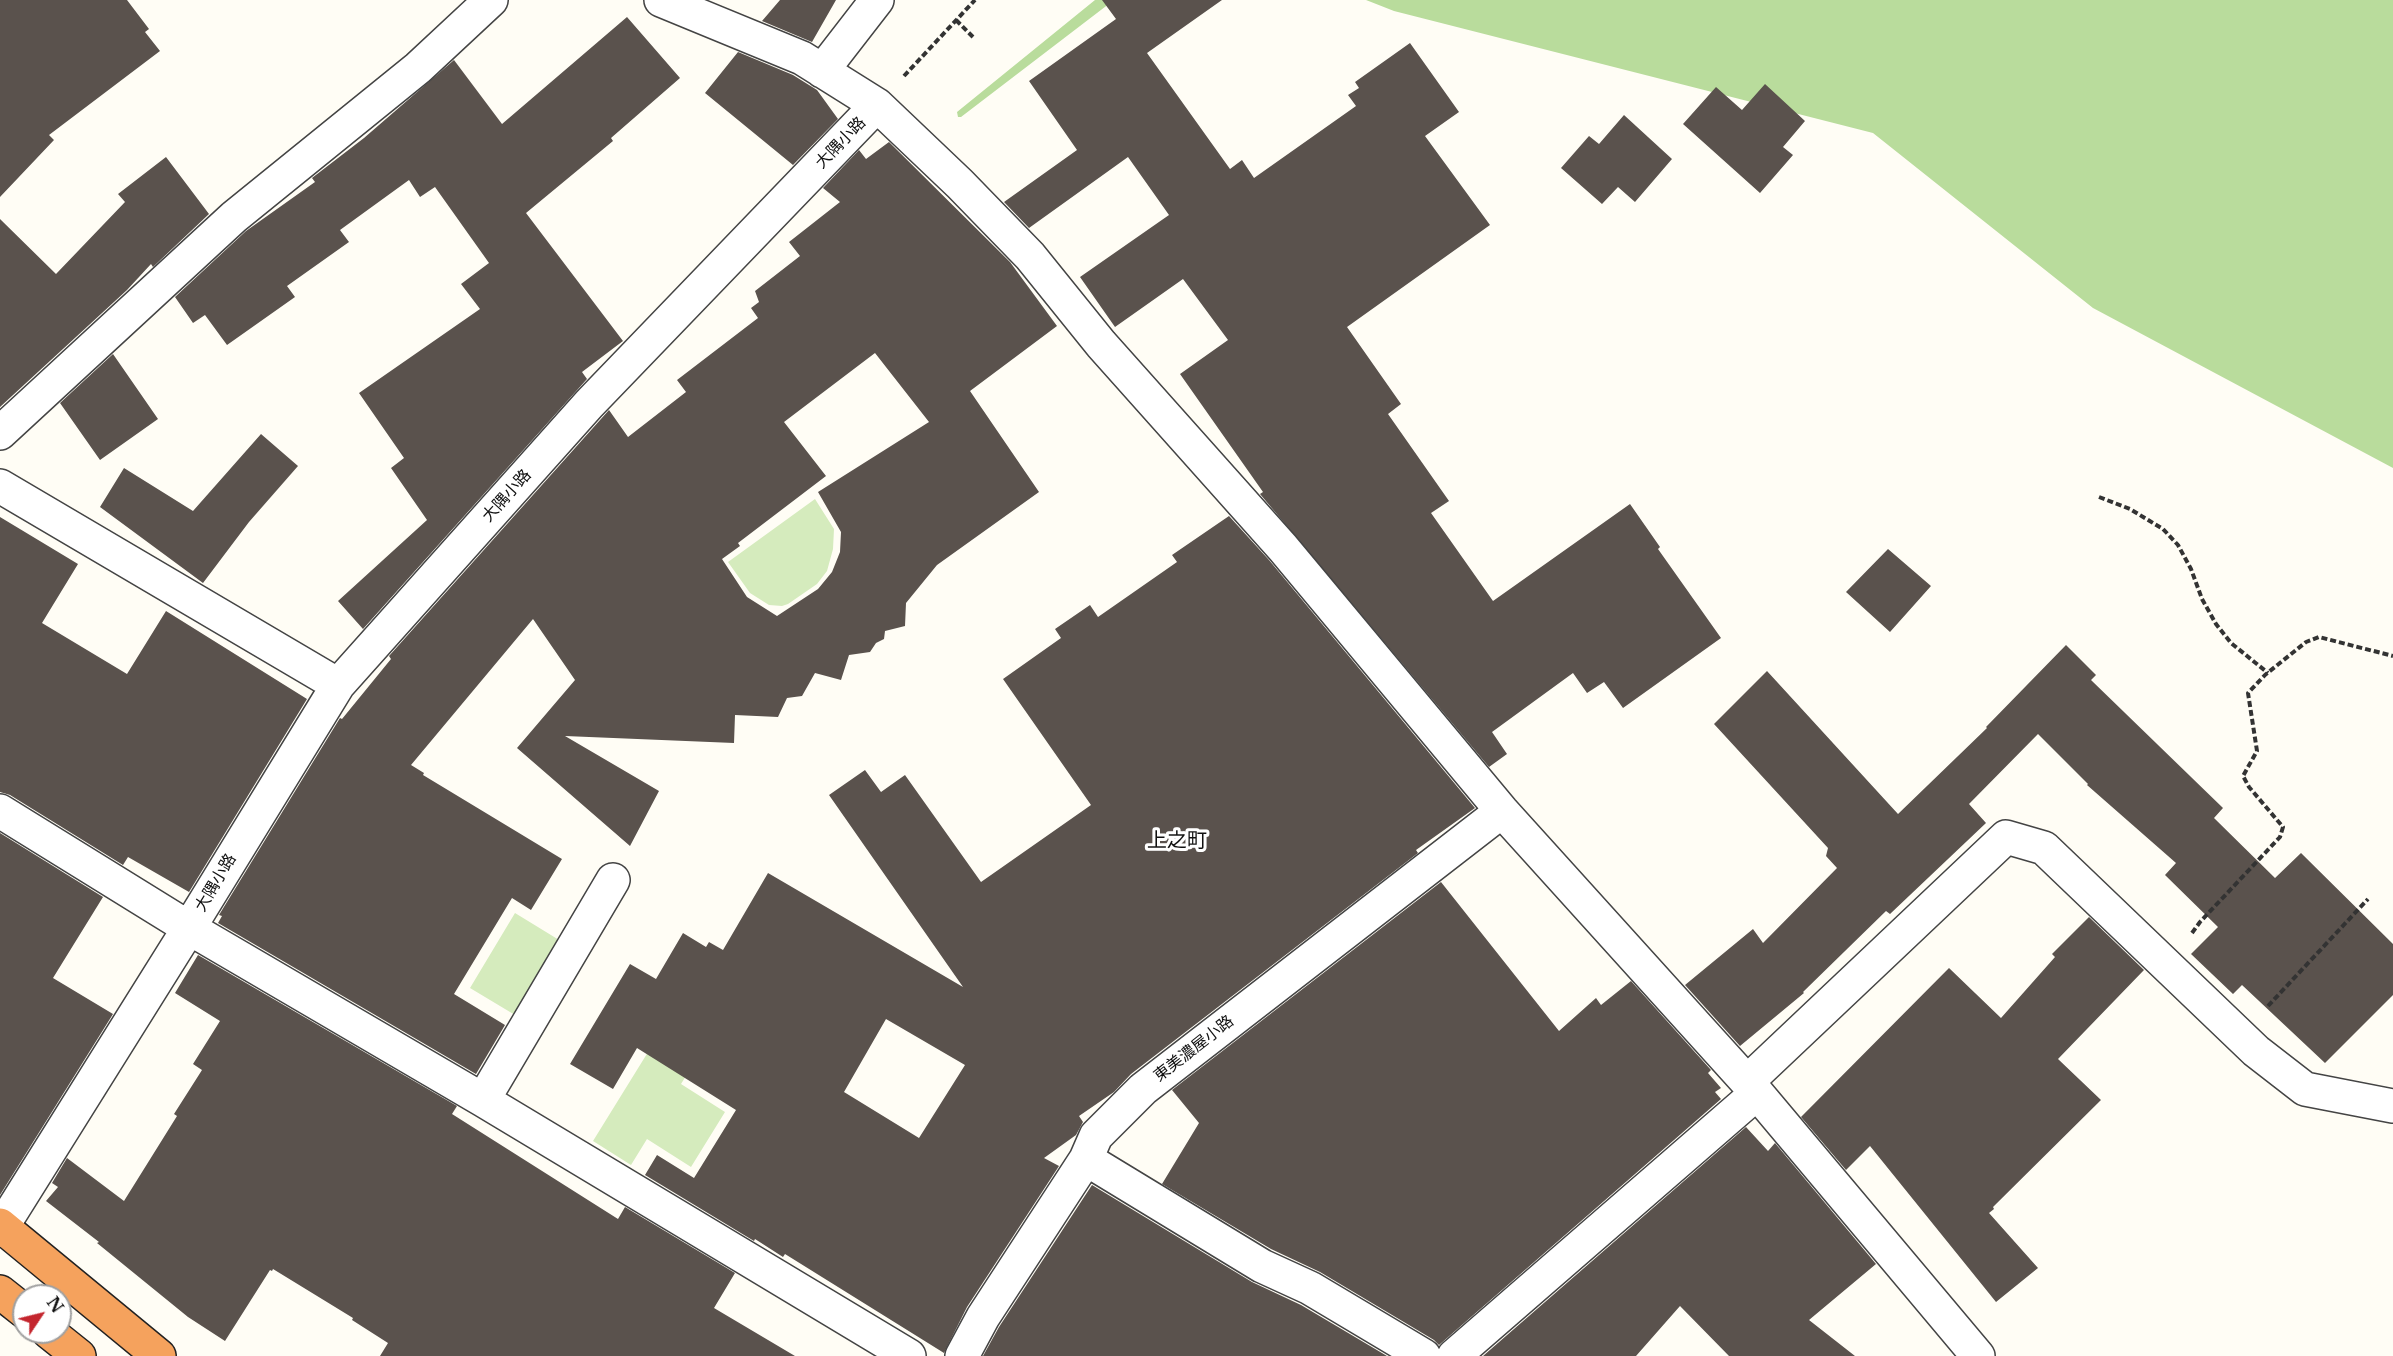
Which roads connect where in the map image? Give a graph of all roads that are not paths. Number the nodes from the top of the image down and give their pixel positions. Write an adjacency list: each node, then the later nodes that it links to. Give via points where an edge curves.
1 (491, 0): 6 (street, via 418,68 234,217)
2 (661, 0): 4 (street, via 802,58)
3 (877, 0): 4 (street)
4 (822, 71): 5 (street)
5 (877, 105): 8 (street, 大隅小路, via 589,404); 10 (street, via 1030,256 1101,344 1283,548)
6 (0, 433)
7 (0, 486): 8 (street)
8 (338, 685): 12 (street, 大隅小路)
9 (0, 811): 12 (street)
10 (1502, 811): 13 (street); 16 (street, 東美濃屋小路, via 1143,1089 1096,1136)
11 (614, 880): 14 (street)
12 (189, 928): 14 (street); 17 (street, 大隅小路)
13 (1752, 1088): 15 (street, via 2006,837 2044,848 2256,1051 2305,1089); 26 (street); 27 (street)
14 (483, 1100): 23 (street)
15 (2389, 1102)
16 (1086, 1159): 24 (street, 東美濃屋小路, via 983,1317); 25 (street, via 1262,1266 1310,1288)
17 (1, 1227): 22 (highway)
18 (0, 1292): 19 (highway)
19 (12, 1302)
20 (64, 1344): 21 (highway)
21 (79, 1356)
22 (159, 1356)
23 (909, 1356)
24 (962, 1356)
25 (1424, 1356)
26 (1454, 1356)
27 (1978, 1356)

